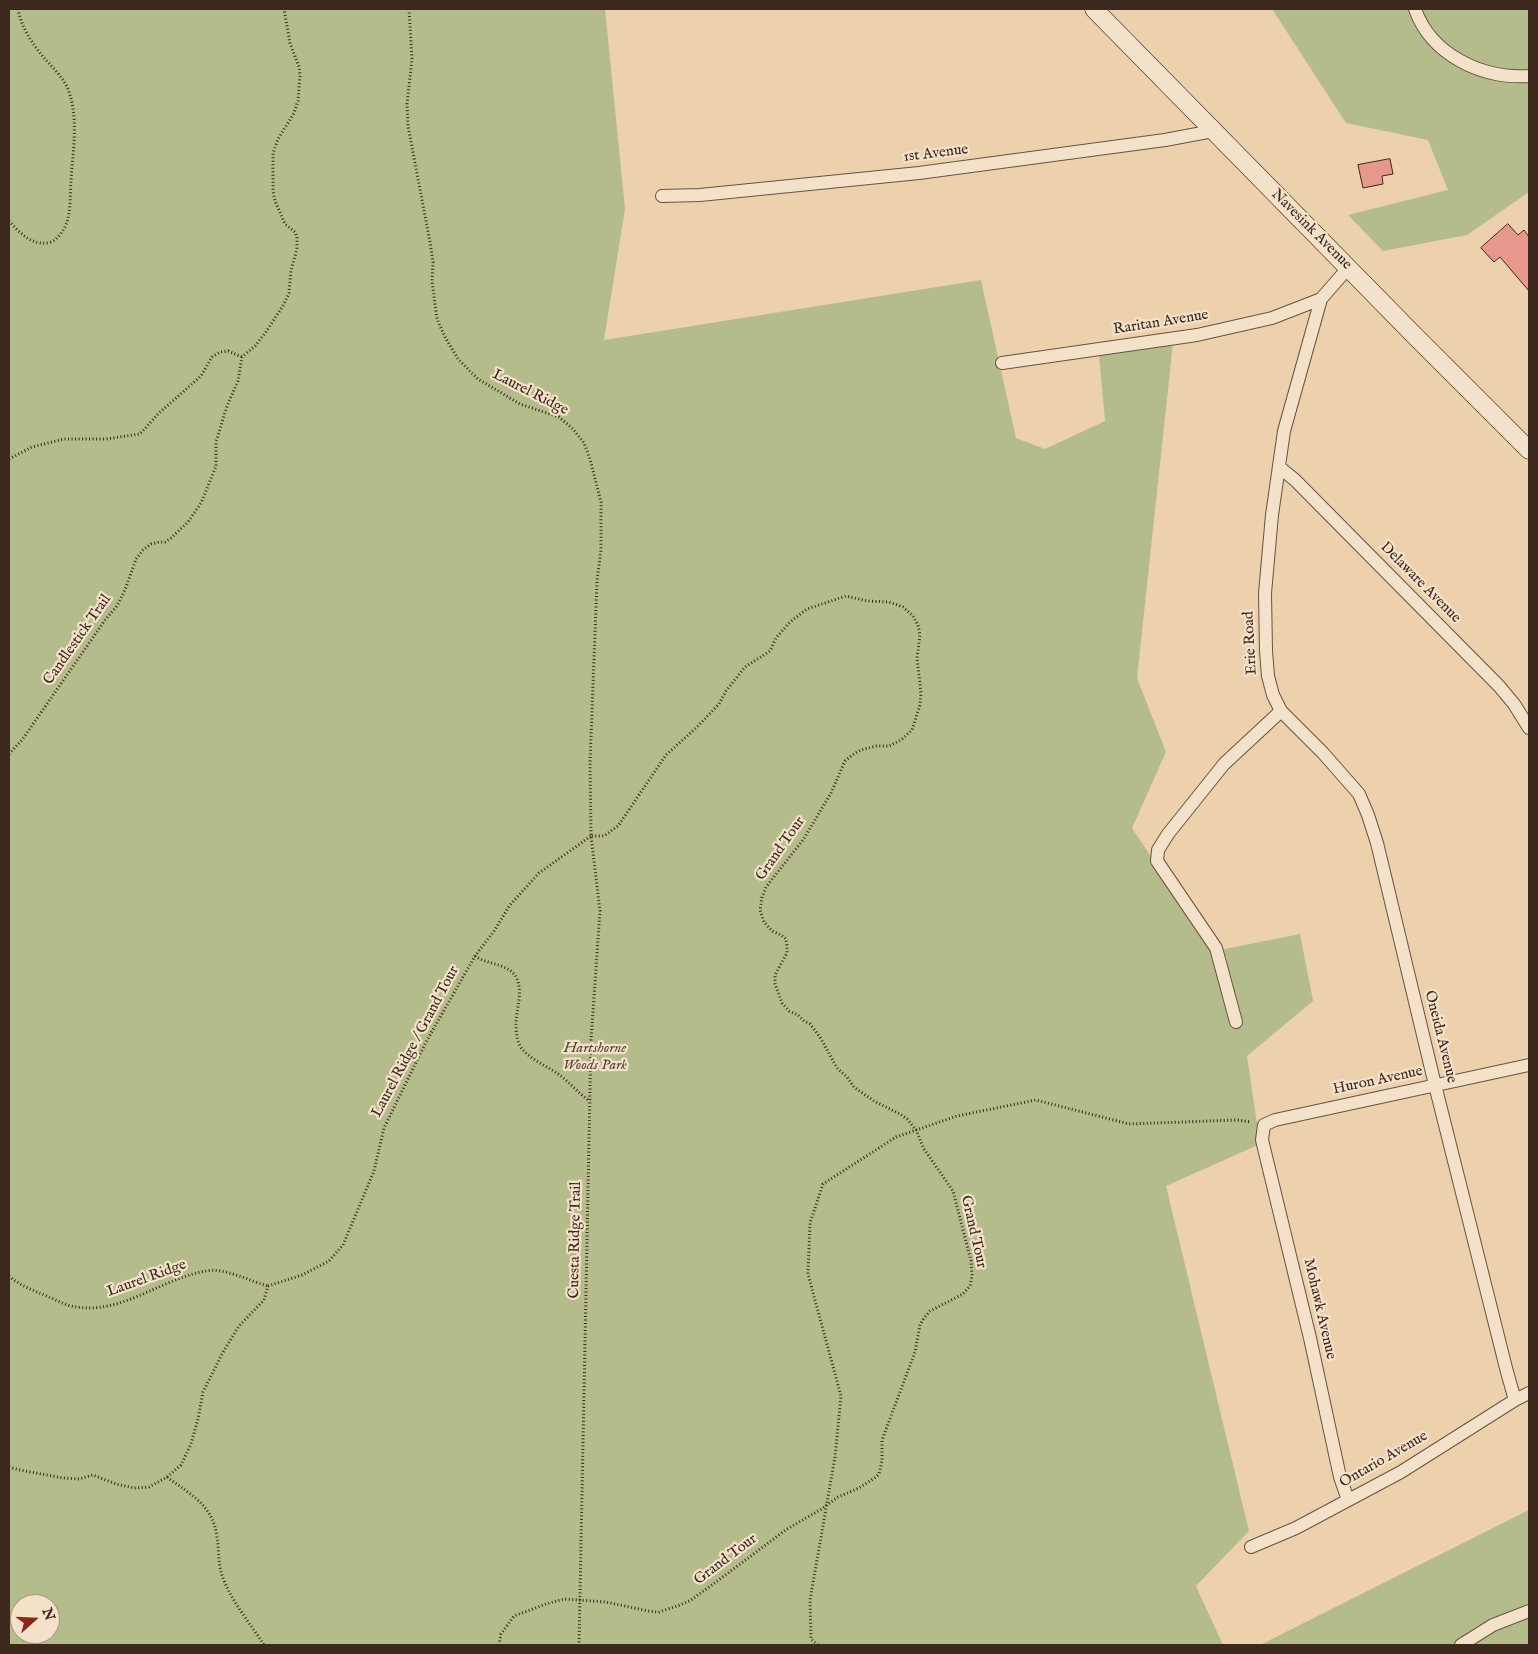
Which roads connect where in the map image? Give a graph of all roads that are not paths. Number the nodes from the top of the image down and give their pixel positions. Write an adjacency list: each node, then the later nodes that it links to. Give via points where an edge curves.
1 (1094, 9): 4 (main road, Navesink Avenue)
2 (1415, 9): 3 (street, via 1430,37 1445,52 1500,75)
3 (1529, 76)
4 (1213, 131): 5 (street, 1st Avenue, via 919,173); 6 (main road, Navesink Avenue)
5 (662, 196)
6 (1348, 268): 7 (street, Erie Road); 9 (main road, Navesink Avenue)
7 (1321, 300): 8 (street, Raritan Avenue, via 1272,318 1197,335); 10 (street, Erie Road, via 1284,431)
8 (1002, 364)
9 (1529, 450)
10 (1279, 467): 11 (street, Erie Road, via 1265,602 1268,676); 12 (street, Delaware Avenue, via 1296,480 1499,686)
11 (1281, 711): 13 (street, via 1224,764 1158,850 1157,861 1216,948); 15 (street, Oneida Avenue, via 1359,794 1368,815)
12 (1529, 728)
13 (1236, 1022)
14 (1529, 1065): 15 (street, Huron Avenue)
15 (1435, 1085): 16 (street, Huron Avenue, via 1274,1120); 18 (street, Oneida Avenue)
16 (1264, 1125): 19 (street, Mohawk Avenue, via 1262,1140 1338,1469)
17 (1529, 1393): 18 (street, Ontario Avenue)
18 (1516, 1400): 19 (street, Ontario Avenue, via 1401,1472)
19 (1348, 1500): 20 (street, Ontario Avenue)
20 (1252, 1548)
21 (1529, 1611): 22 (street, via 1493,1625)
22 (1460, 1645)

